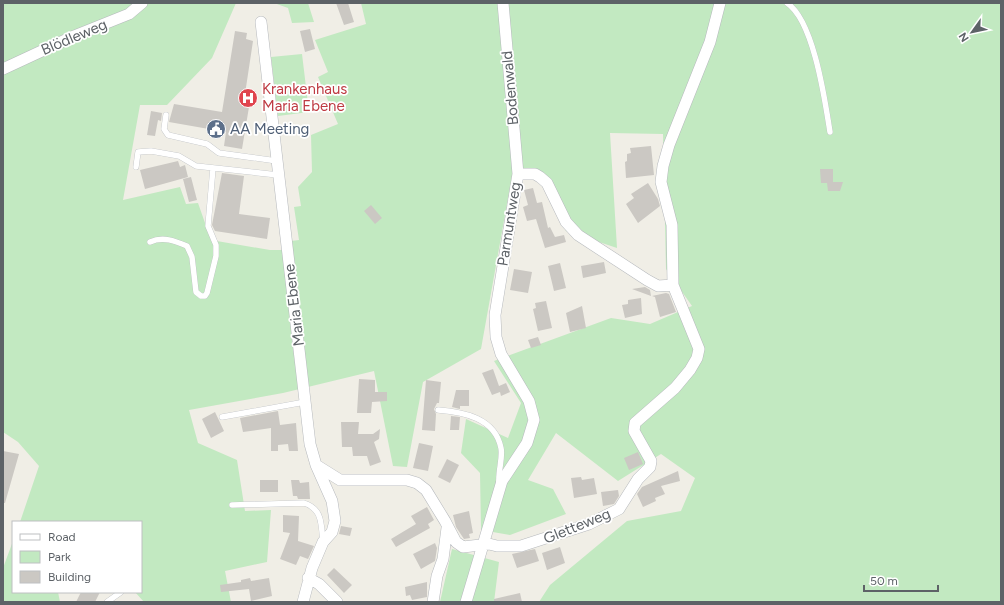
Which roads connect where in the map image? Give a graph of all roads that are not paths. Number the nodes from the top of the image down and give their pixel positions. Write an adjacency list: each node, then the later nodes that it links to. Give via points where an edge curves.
1 (142, 3): 6 (street, Blödleweg, via 129,14)
2 (503, 3): 12 (street, Bodenwald)
3 (720, 3): 15 (street, via 710,42 663,166 661,182 672,225)
4 (787, 3): 8 (lane, via 799,16 815,58 824,89)
5 (261, 22): 9 (street, Maria Ebene)
6 (3, 69)
7 (166, 115): 9 (lane, via 164,130 168,135 207,144 219,153)
8 (830, 132)
9 (277, 161): 13 (street, Maria Ebene)
10 (136, 167): 11 (lane, via 138,152 151,151 179,156 196,166)
11 (213, 168): 13 (lane); 14 (lane, via 208,226 216,245 216,256 205,296 196,292 192,257 187,246 166,239)
12 (518, 174): 15 (street, Parmuntweg, via 535,174 547,183 564,218 578,235 658,286); 20 (street, Parmuntweg, via 495,315 496,337 501,354 529,401 534,420 527,443 502,481)
13 (278, 175): 16 (street, Maria Ebene)
14 (150, 242)
15 (673, 285): 24 (street, Gletteweg, via 699,349 690,370 675,388 635,422 634,431 651,461 650,467 618,509 589,524 522,546)
16 (305, 402): 18 (lane); 19 (street, Maria Ebene, via 310,444)
17 (438, 410): 20 (lane, via 475,417 487,424 497,436 501,450)
18 (222, 417)
19 (316, 465): 22 (street, via 340,480 407,480 417,483 433,500); 23 (street, Maria Ebene, via 332,502 335,520 332,532)
20 (499, 492): 24 (street, Parmuntweg)
21 (232, 505): 23 (lane, via 304,503 312,506 321,520)
22 (448, 528): 24 (street, Gletteweg, via 456,542 463,547); 30 (street)
23 (323, 542): 25 (street, Maria Ebene)
24 (483, 546): 31 (street, Parmuntweg)
25 (308, 578): 28 (street, Maria Ebene); 29 (street, via 319,584)
26 (120, 593): 27 (lane)
27 (107, 602)
28 (303, 602)
29 (337, 602)
30 (433, 602)
31 (466, 602)

